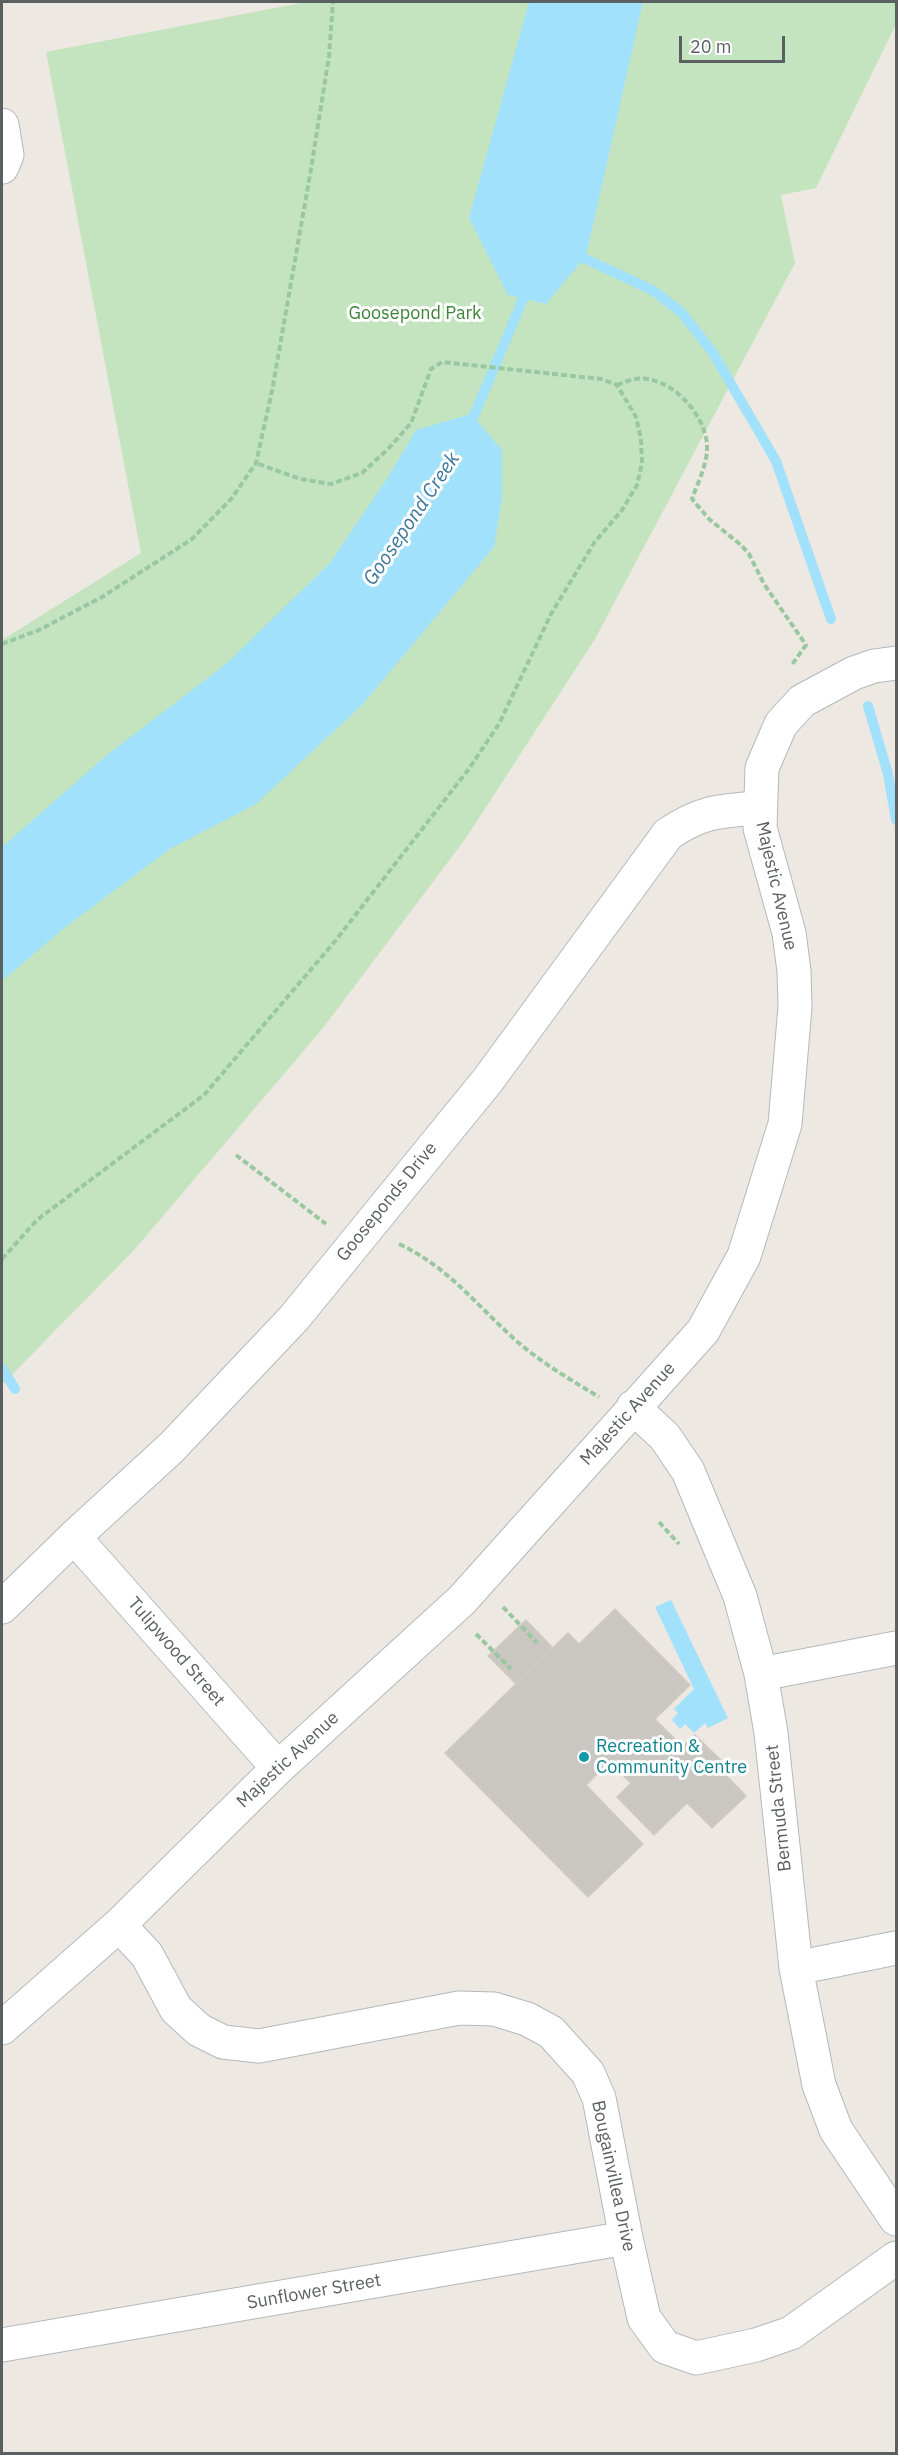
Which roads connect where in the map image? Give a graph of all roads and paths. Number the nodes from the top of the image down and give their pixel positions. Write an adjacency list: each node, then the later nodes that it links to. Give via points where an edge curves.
1 (333, 2): 3 (path, via 311,169)
2 (617, 385): 3 (path, via 601,379 441,362 431,369 411,423 362,473 331,484 300,479); 6 (path, via 636,379 654,381 678,393 694,410 703,426 707,446 704,468 692,499 749,554 764,584 806,645); 11 (path, via 636,417 641,439 642,463 637,485 594,543 557,604 499,724 468,770 336,940 204,1095 37,1220)
3 (256, 463): 4 (path, via 232,498 192,539 102,597 39,630)
4 (2, 644)
5 (897, 663): 7 (street, Majestic Avenue, via 854,673 802,701 781,724 762,768)
6 (788, 670)
7 (759, 808): 12 (street, Majestic Avenue, via 760,828 789,933 794,971 795,1007 785,1124 744,1256 703,1331); 13 (street, Gooseponds Drive, via 711,812 688,820 668,834 488,1080 294,1318 172,1447)
8 (236, 1155): 9 (path)
9 (336, 1229)
10 (397, 1243): 12 (path, via 460,1285 509,1335 550,1368 610,1403)
11 (2, 1259)
12 (633, 1407): 20 (street, Bermuda Street, via 665,1437 688,1471 740,1596); 21 (street, Majestic Avenue, via 462,1600)
13 (74, 1537): 15 (street, Gooseponds Drive); 21 (street, Tulipwood Street)
14 (501, 1605): 17 (path)
15 (2, 1607)
16 (474, 1632): 19 (path)
17 (537, 1643)
18 (897, 1648): 20 (street)
19 (510, 1669)
20 (761, 1674): 24 (street, Bermuda Street)
21 (278, 1768): 22 (street, Majestic Avenue)
22 (119, 1924): 25 (street, Majestic Avenue); 27 (street, Bougainvillea Drive, via 147,1955 176,2009 199,2030 223,2042 259,2046 459,2008 494,2008 551,2032 588,2073 599,2098)
23 (897, 1948): 24 (street)
24 (796, 1968): 26 (street, Bermuda Street, via 819,2085 836,2130)
25 (2, 2028)
26 (897, 2219)
27 (626, 2238): 28 (street, Bougainvillea Drive, via 644,2318 665,2347 696,2358 791,2333); 29 (street, Sunflower Street)
28 (897, 2258)
29 (2, 2345)

